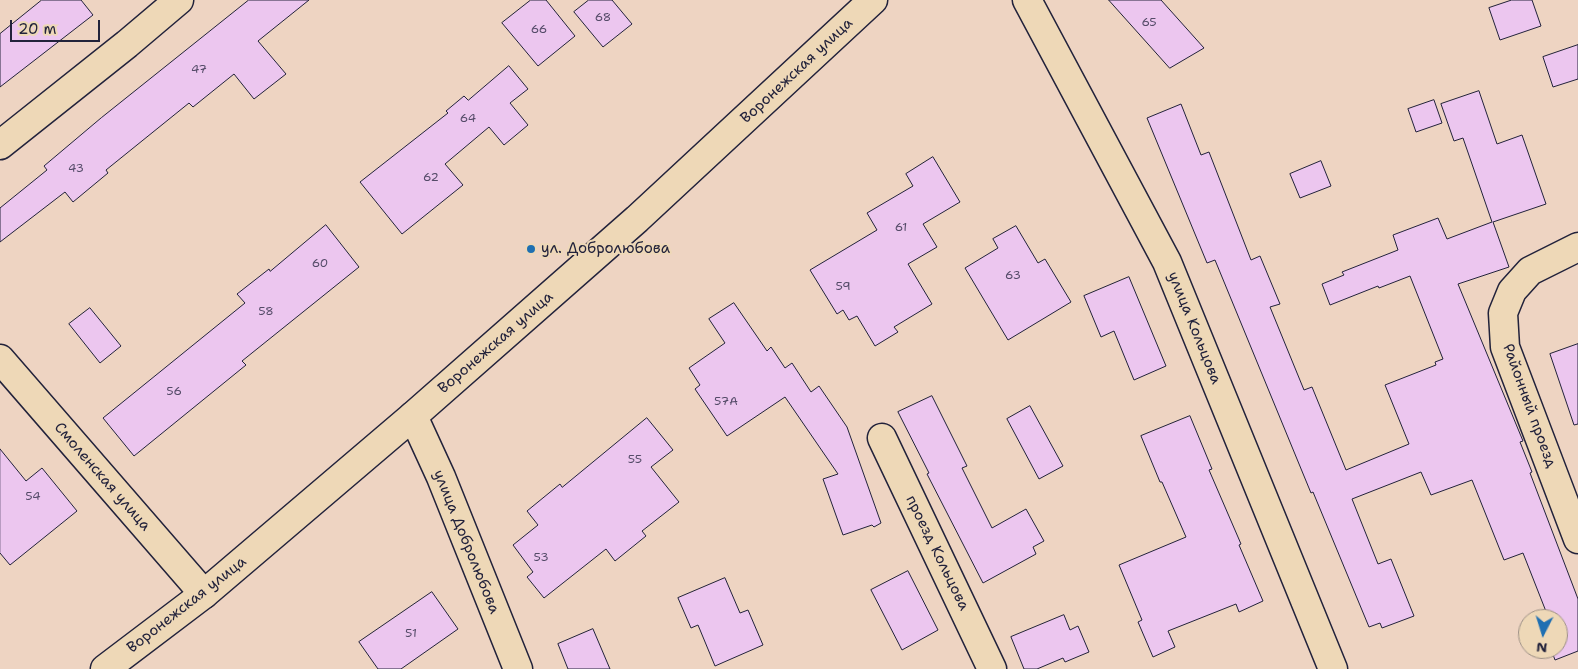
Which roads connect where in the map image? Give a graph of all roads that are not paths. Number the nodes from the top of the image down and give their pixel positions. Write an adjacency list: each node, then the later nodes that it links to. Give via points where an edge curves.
1 (179, 0): 4 (street)
2 (873, 0): 7 (street, Воронежская улица, via 637,219)
3 (1027, 0): 14 (street, улица Кольцова, via 1167,262)
4 (0, 145)
5 (1578, 248): 9 (street, Районный проезд, via 1530,271 1512,291 1503,313 1505,348)
6 (0, 359): 10 (street, Смоленская улица)
7 (413, 416): 10 (street, Воронежская улица); 12 (street, улица Добролюбова)
8 (882, 438): 13 (street, проезд Кольцова)
9 (1578, 539)
10 (204, 594): 11 (street, Воронежская улица)
11 (105, 669)
12 (518, 669)
13 (992, 669)
14 (1333, 669)

